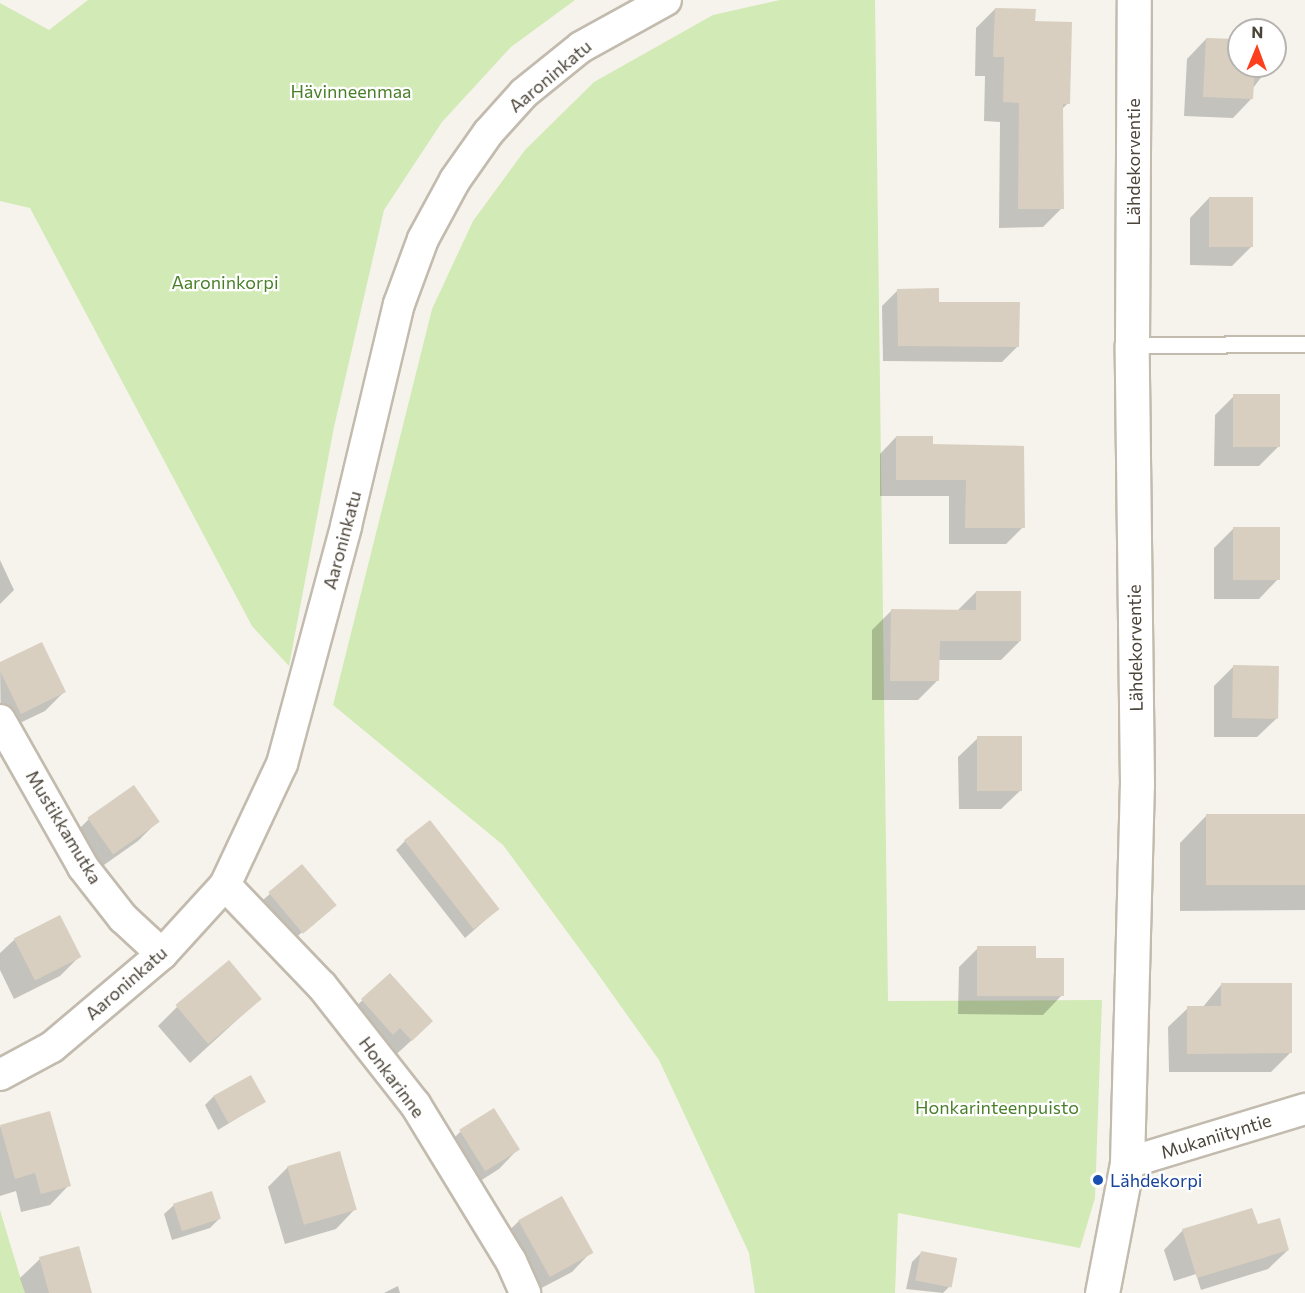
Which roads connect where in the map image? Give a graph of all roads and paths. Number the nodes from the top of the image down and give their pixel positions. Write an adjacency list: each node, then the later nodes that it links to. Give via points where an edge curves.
1 (666, 0): 6 (street, Aaroninkatu, via 581,47 524,93 488,133 455,180 423,239 399,304 346,526 282,764)
2 (1134, 0): 4 (street, Lähdekorventie)
3 (1305, 344): 4 (lane)
4 (1132, 345): 10 (street, Lähdekorventie, via 1137,785)
5 (0, 720): 7 (street, Mustikkamutka, via 83,867 123,918)
6 (225, 885): 7 (street, Aaroninkatu); 11 (street, Honkarinne, via 322,986 415,1104 511,1261)
7 (162, 954): 8 (street, Aaroninkatu, via 52,1047)
8 (0, 1075)
9 (1305, 1109): 10 (street, Mukaniityntie)
10 (1127, 1163): 12 (street, Lähdekorventie)
11 (525, 1293)
12 (1102, 1293)

